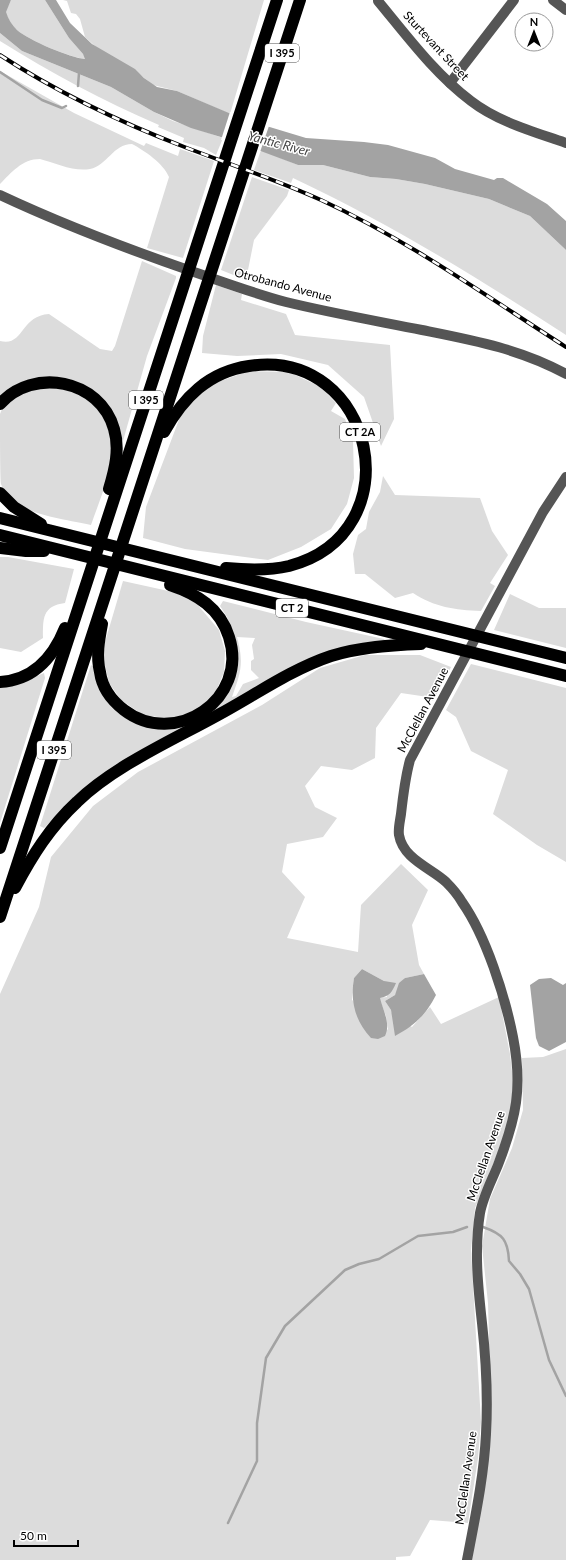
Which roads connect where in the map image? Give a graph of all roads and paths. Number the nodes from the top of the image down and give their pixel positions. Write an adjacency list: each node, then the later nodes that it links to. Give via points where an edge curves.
1 (277, 0): 16 (highway, I 395)
2 (300, 0): 12 (highway, I 395)
3 (514, 0): 7 (street)
4 (553, 0): 6 (street)
5 (378, 1): 7 (street, Sturtevant Street)
6 (566, 10)
7 (450, 83): 8 (street, Sturtevant Street, via 472,102 508,121)
8 (566, 144)
9 (0, 195): 10 (street, Otrobando Avenue, via 125,249 234,286 336,313 481,342 549,364)
10 (566, 374)
11 (0, 404): 16 (highway, via 21,389 33,384 51,382 80,388 100,404 112,422 116,442 116,461 108,492)
12 (150, 458): 21 (highway, CT 2A, via 171,419 189,395 217,376 234,368 252,365 288,367 317,378 345,405 362,438 366,454 366,475 358,507 344,532 319,553 296,564 266,570 220,568); 23 (highway, I 395)
13 (566, 477): 31 (street, McClellan Avenue, via 543,512 410,760 405,775 399,835 404,849 446,882 463,902 473,921 491,959 501,990 513,1036 517,1065 516,1109 505,1147 480,1211 477,1282 482,1325 486,1434 480,1488)
14 (0, 493): 17 (highway, via 21,512)
15 (0, 518): 17 (highway, CT 2)
16 (107, 520): 24 (highway, I 395)
17 (52, 531): 21 (highway, CT 2)
18 (0, 536): 20 (highway, CT 2)
19 (0, 548): 20 (highway)
20 (66, 552): 22 (highway, CT 2)
21 (180, 562): 26 (highway, CT 2)
22 (142, 571): 23 (highway, via 159,582 192,594 208,604 223,623 230,640 232,665 225,687 208,708 197,716 167,724 146,722 125,711 107,691 100,673 98,654); 25 (highway, CT 2)
23 (109, 584): 30 (highway, I 395)
24 (80, 603): 28 (highway, via 57,646 39,668 23,677); 29 (highway, I 395)
25 (438, 644): 27 (highway, CT 2); 30 (highway, via 367,648 324,659 290,675 115,773 82,798 50,830 27,866)
26 (566, 658)
27 (566, 676)
28 (0, 682)
29 (0, 848)
30 (0, 917)
31 (467, 1560)

